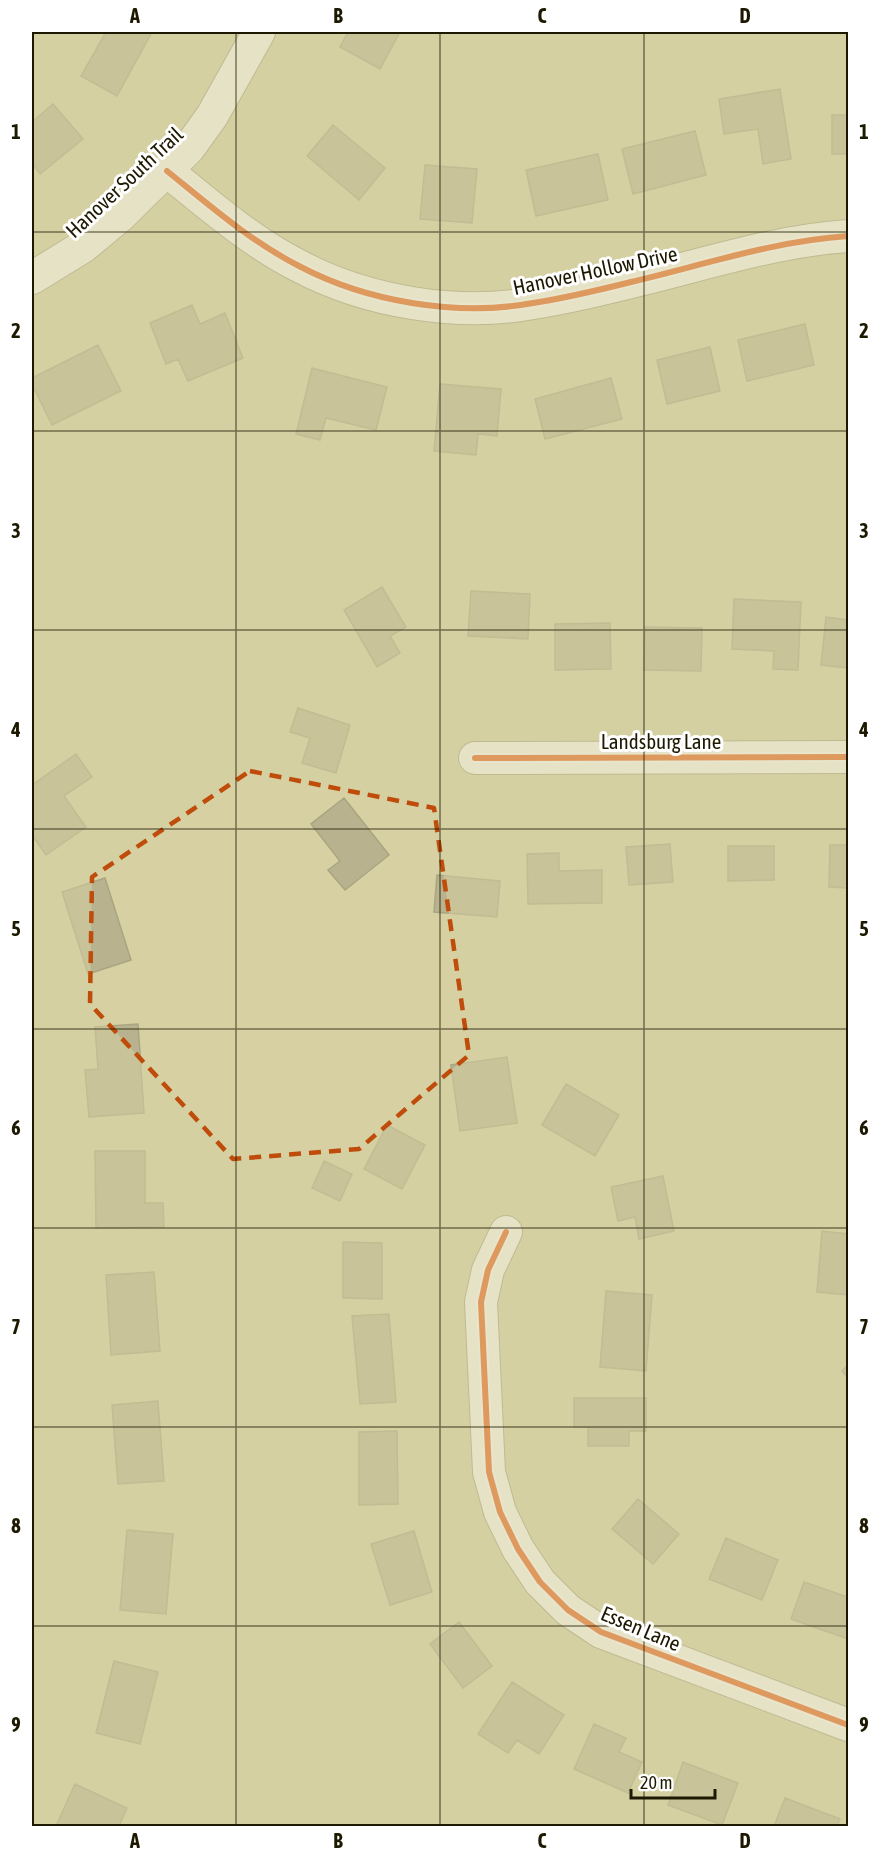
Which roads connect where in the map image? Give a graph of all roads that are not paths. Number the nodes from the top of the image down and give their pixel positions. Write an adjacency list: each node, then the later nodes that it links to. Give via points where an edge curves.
1 (259, 32): 2 (street, Hanover South Trail, via 212,116)
2 (167, 171): 3 (street, Hanover Hollow Drive, via 250,237 298,266 378,296 420,304 476,308 532,304 742,252); 4 (street, Hanover South Trail, via 84,246)
3 (849, 236)
4 (32, 278)
5 (849, 757): 6 (street, Landsburg Lane)
6 (475, 758)
7 (506, 1232): 8 (street, Essen Lane, via 488,1270 481,1302 489,1472 500,1512 518,1550 540,1582 568,1610 600,1632)
8 (849, 1725)

